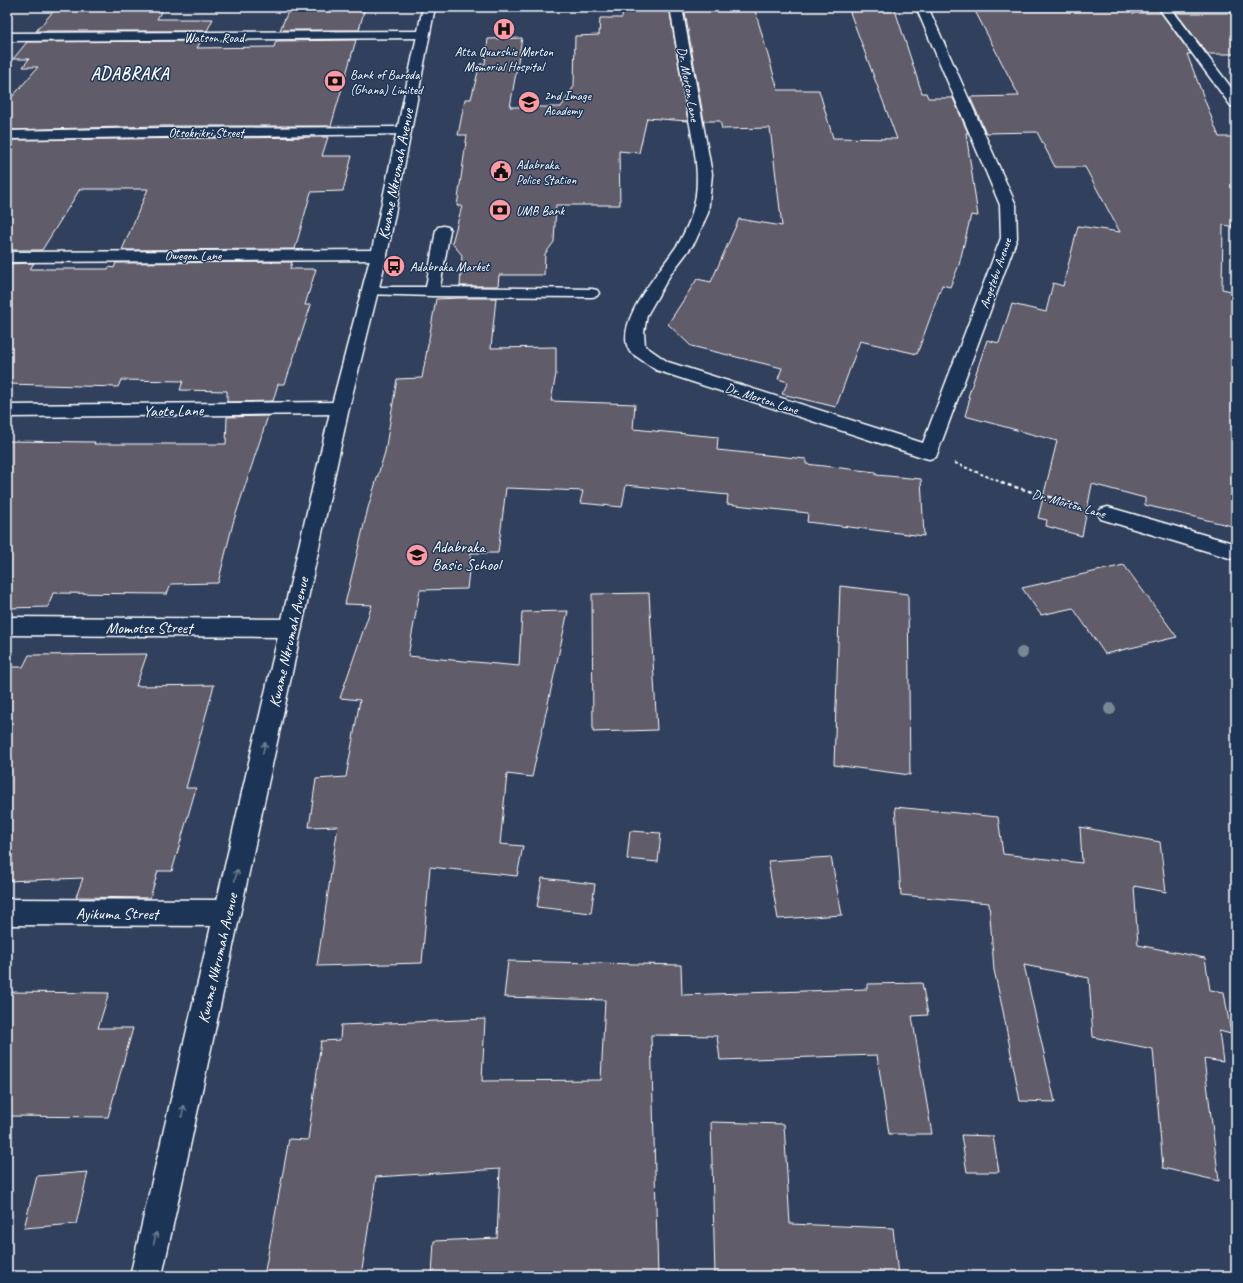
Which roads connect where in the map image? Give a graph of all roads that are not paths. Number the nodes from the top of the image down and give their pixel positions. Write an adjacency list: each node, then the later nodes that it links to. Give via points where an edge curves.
1 (428, 7): 5 (street, Kwame Nkrumah Avenue)
2 (676, 7): 18 (street, Dr. Morton Lane, via 705,174 700,213 686,242 663,274 639,315 635,332 636,348 662,366)
3 (922, 7): 18 (street, Angetebu Avenue, via 1008,205 1009,238)
4 (1164, 7): 7 (street)
5 (422, 35): 6 (street, Watson Road); 8 (street, Kwame Nkrumah Avenue)
6 (7, 37)
7 (1236, 104)
8 (404, 131): 9 (street, Otsokrikri Street); 11 (street, Kwame Nkrumah Avenue)
9 (7, 135)
10 (443, 230): 14 (lane)
11 (379, 255): 12 (street, Owegon Lane); 13 (street, Kwame Nkrumah Avenue)
12 (7, 257)
13 (370, 291): 14 (lane); 16 (street, Kwame Nkrumah Avenue)
14 (432, 292): 15 (lane)
15 (592, 293)
16 (340, 408): 17 (street, Yaote Lane); 22 (street, Kwame Nkrumah Avenue)
17 (7, 411)
18 (929, 452)
19 (1108, 514): 20 (street, Dr. Morton Lane)
20 (1236, 552)
21 (7, 626): 22 (street, Momotse Street)
22 (291, 628): 24 (street, Kwame Nkrumah Avenue, one-way to 22)
23 (7, 912): 24 (street, Ayikuma Street)
24 (227, 913): 25 (street, Kwame Nkrumah Avenue, one-way to 24)
25 (146, 1276)

